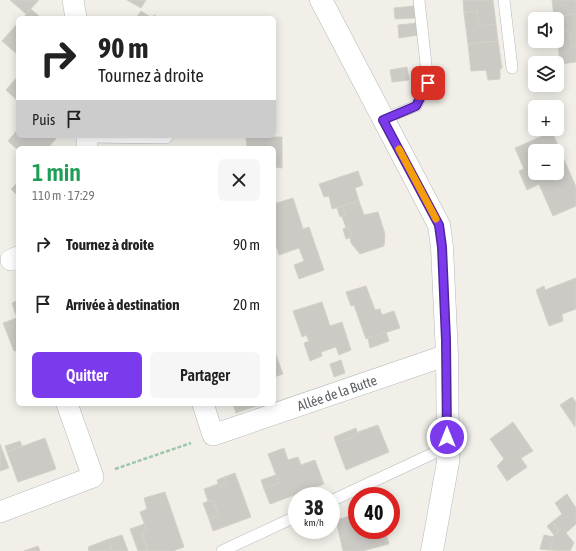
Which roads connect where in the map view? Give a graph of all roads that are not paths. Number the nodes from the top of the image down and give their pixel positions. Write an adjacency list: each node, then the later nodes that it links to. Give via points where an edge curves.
1 (74, 0): 5 (street)
2 (321, 0): 7 (street)
3 (419, 0): 7 (lane, via 428,83 416,106)
4 (504, 0): 6 (lane)
5 (76, 16)
6 (512, 68)
7 (383, 120): 10 (street, via 439,225)
8 (166, 138): 9 (lane)
9 (87, 140)
10 (447, 355): 12 (street, Allée de la Butte, via 213,436); 13 (street)
11 (68, 406): 15 (street, via 93,477)
12 (204, 406)
13 (447, 447): 14 (lane); 18 (street, via 448,462)
14 (340, 497)
15 (0, 512)
16 (288, 520): 17 (lane)
17 (222, 551)
18 (432, 551)

